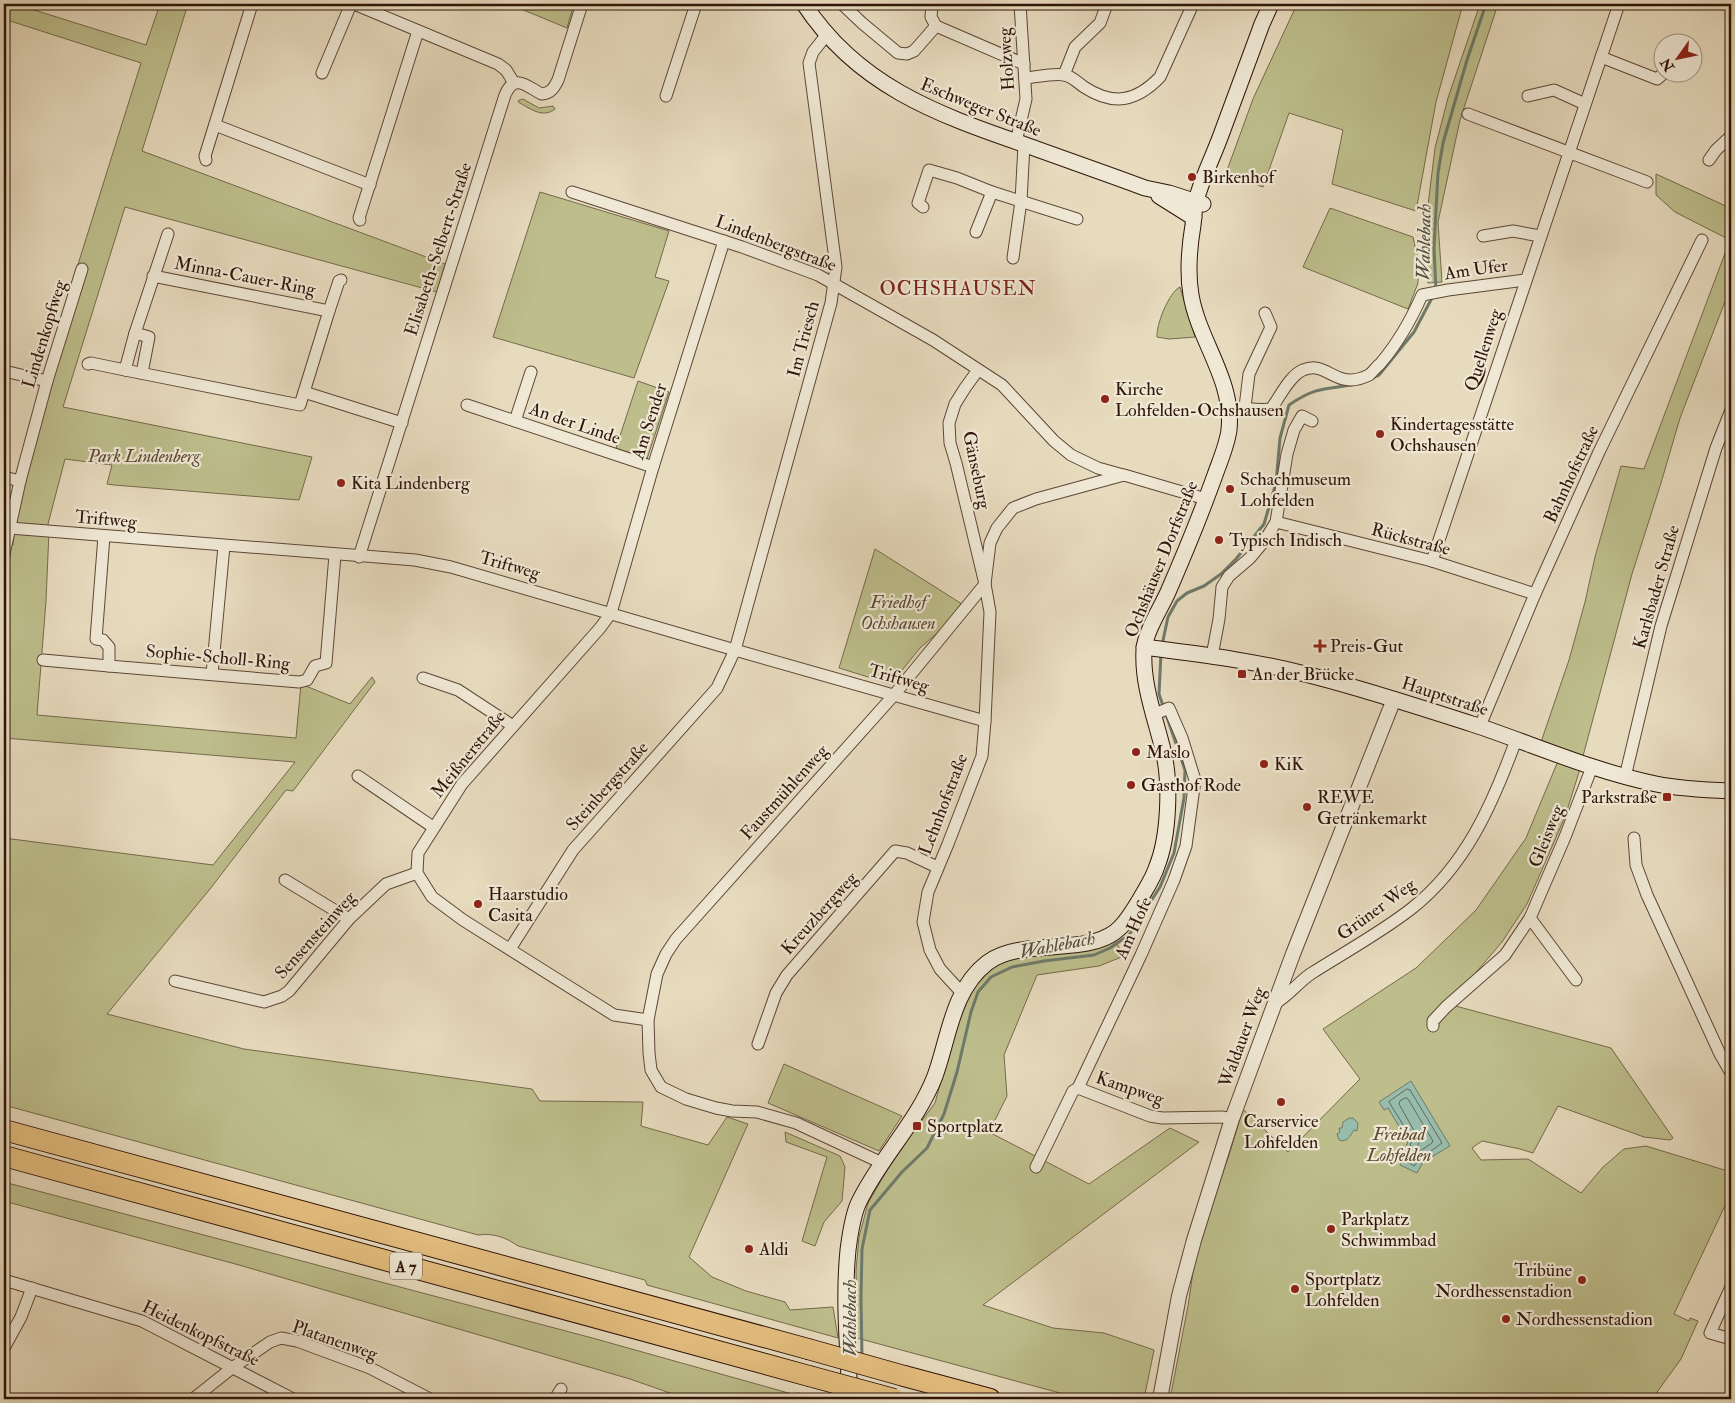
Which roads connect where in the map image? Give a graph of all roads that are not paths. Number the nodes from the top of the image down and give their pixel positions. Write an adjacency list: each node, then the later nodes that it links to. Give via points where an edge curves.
1 (252, 4): 27 (street)
2 (353, 4): 14 (street); 18 (street)
3 (582, 4): 22 (street, via 553,89 542,94 529,85)
4 (696, 4): 23 (street)
5 (804, 4): 15 (main road, Eschweger Straße)
6 (842, 4): 13 (street, via 898,53 914,51)
7 (932, 4): 13 (street, via 931,17)
8 (1020, 4): 17 (street, Holzweg)
9 (1107, 4): 19 (street, via 1100,23 1074,47)
10 (1193, 4): 19 (street, via 1160,77 1141,93 1111,100)
11 (1272, 4): 39 (main road, Ochshäuser Dorfstraße, via 1207,170)
12 (1616, 5): 16 (street, Quellenweg)
13 (936, 26): 17 (street)
14 (418, 31): 22 (street, via 498,64); 34 (street)
15 (828, 34): 29 (main road, Eschweger Straße, via 862,68 901,94 934,111); 55 (street, Im Triesch, via 813,52 809,64 830,211 836,267)
16 (1601, 57): 20 (street); 25 (street, Quellenweg)
17 (1024, 64): 21 (street, Holzweg)
18 (322, 73)
19 (1064, 75): 21 (street)
20 (1652, 77)
21 (1025, 78): 29 (street, Holzweg, via 1026,99)
22 (514, 84): 73 (street, Elisabeth-Selbert-Straße, via 506,95)
23 (666, 96)
24 (1528, 96): 25 (street, via 1554,90)
25 (1585, 104): 30 (street, Quellenweg)
26 (1468, 114): 30 (street)
27 (215, 125): 31 (street); 34 (street)
28 (1731, 136): 32 (street)
29 (1020, 143): 35 (main road, Eschweger Straße); 38 (street, Holzweg)
30 (1569, 152): 33 (street); 47 (street, Quellenweg)
31 (206, 160)
32 (1709, 160)
33 (1647, 182)
34 (370, 185): 43 (street)
35 (1145, 188): 39 (main road, Eschweger Straße); 41 (main road, Eschweger Straße)
36 (572, 192): 49 (street, Lindenbergstraße)
37 (992, 192): 38 (street); 40 (street, via 929,170 918,203); 44 (street)
38 (1021, 200): 42 (street); 50 (street, Holzweg)
39 (1199, 203): 41 (main road, Ochshäuser Dorfstraße)
40 (923, 207)
41 (1194, 218): 68 (main road, Ochshäuser Dorfstraße, via 1188,254 1191,298 1224,382)
42 (1077, 219)
43 (360, 220)
44 (976, 232)
45 (168, 234): 52 (street, Minna-Cauer-Ring)
46 (1483, 236): 47 (street, via 1513,231)
47 (1540, 236): 54 (street, Quellenweg)
48 (1702, 240): 88 (street, Bahnhofstraße, via 1599,452)
49 (724, 241): 55 (street, Lindenbergstraße, via 818,275); 74 (street, Am Sender)
50 (1013, 258)
51 (82, 269): 65 (street, Lindenkopfweg)
52 (153, 276): 56 (street, Minna-Cauer-Ring); 58 (street, Minna-Cauer-Ring)
53 (341, 280): 56 (street, Minna-Cauer-Ring)
54 (1525, 280): 69 (street, Am Ufer, via 1422,295 1408,326 1370,374 1354,380 1319,369 1301,370 1271,408); 86 (street, Quellenweg)
55 (834, 284): 62 (street, Lindenbergstraße, via 933,340); 91 (street, Im Triesch)
56 (329, 311): 66 (street, Minna-Cauer-Ring)
57 (1265, 313): 69 (street, via 1271,327 1249,374)
58 (135, 332): 61 (street, Minna-Cauer-Ring); 64 (street, via 149,337)
59 (88, 364): 61 (street)
60 (4, 370): 65 (street)
61 (125, 370): 64 (street)
62 (978, 370): 75 (street, Lindenbergstraße, via 1002,385 1071,455 1098,468); 87 (street, Gänseburg, via 955,404 949,423 950,443)
63 (531, 372): 71 (street, An der Linde)
64 (142, 373): 66 (street, via 300,405)
65 (47, 381): 77 (street, Lindenkopfweg)
66 (304, 392): 73 (street)
67 (467, 405): 71 (street, An der Linde)
68 (1228, 408): 69 (street, Am Ufer); 78 (main road, Ochshäuser Dorfstraße, via 1229,430 1224,452)
69 (1245, 408)
70 (1731, 410): 106 (street, Karlsbader Straße, via 1660,626)
71 (515, 421): 74 (street, An der Linde)
72 (1312, 422): 79 (street, via 1302,416 1294,430)
73 (402, 423): 85 (street, Elisabeth-Selbert-Straße)
74 (653, 467): 89 (street, Am Sender)
75 (1124, 475): 78 (street); 87 (street, via 1013,508 990,543)
76 (4, 477): 77 (street)
77 (20, 481): 80 (street, Lindenkopfweg)
78 (1206, 499): 90 (main road, Ochshäuser Dorfstraße)
79 (1276, 522): 86 (street, Rückstraße); 92 (street, via 1260,546 1222,587)
80 (10, 528): 81 (street, Triftweg); 83 (street, Lindenkopfweg)
81 (104, 536): 82 (street, Triftweg); 94 (street, via 96,639 103,640 109,647)
82 (224, 546): 84 (street, Triftweg); 95 (street)
83 (4, 554)
84 (335, 555): 85 (street, Triftweg); 95 (street, Sophie-Scholl-Ring, via 326,664 315,666 303,682)
85 (359, 556): 89 (street, Triftweg, via 415,560 451,567)
86 (1432, 561): 88 (street, Rückstraße)
87 (985, 584): 97 (street, Faustmühlenweg); 100 (street, Lehnhofstraße, via 990,612)
88 (1535, 594): 102 (street, Bahnhofstraße)
89 (611, 613): 91 (street, Triftweg); 101 (street, Meißnerstraße)
90 (1149, 647): 92 (main road, Hauptstraße); 99 (main road, Ochshäuser Dorfstraße, via 1145,677)
91 (735, 650): 97 (street, Triftweg); 115 (street, Steinbergstraße, via 716,688 573,850)
92 (1212, 656): 98 (main road, Hauptstraße, via 1300,672)
93 (43, 660): 94 (street, Sophie-Scholl-Ring)
94 (109, 666): 95 (street, Sophie-Scholl-Ring)
95 (212, 674)
96 (423, 678): 101 (street, via 458,690)
97 (894, 695): 100 (street, Triftweg); 120 (street, Faustmühlenweg, via 676,940 657,974)
98 (1394, 699): 102 (main road, Hauptstraße); 119 (street, Waldauer Weg)
99 (1159, 712): 118 (main road, Ochshäuser Dorfstraße, via 1167,768 1168,801 1163,839 1154,876 1126,921 1117,931 1093,941 1028,948 1002,955 978,971); 124 (street, Am Hofe, via 1169,708 1195,780 1186,846 1145,947)
100 (985, 721): 110 (street, Lehnhofstraße, via 982,756)
101 (512, 726): 108 (street, Meißnerstraße, via 462,784)
102 (1480, 726): 103 (main road, Hauptstraße)
103 (1516, 740): 104 (main road, Hauptstraße); 119 (street, Grüner Weg, via 1484,818 1445,876 1412,908 1310,974)
104 (1592, 767): 106 (main road, Hauptstraße); 113 (street, Gleisweg)
105 (358, 776): 108 (street)
106 (1625, 776): 107 (main road, Hauptstraße, via 1656,784)
107 (1731, 792)
108 (433, 827): 111 (street, Meißnerstraße, via 418,853)
109 (1634, 838): 123 (street, via 1636,865 1647,895)
110 (937, 866): 118 (street, Lehnhofstraße, via 923,922 930,950 940,969); 122 (street, Kreuzbergweg, via 895,851 787,975 776,993)
111 (417, 873): 114 (street, Sensensteinweg, via 386,884); 115 (street, via 432,897)
112 (285, 880): 114 (street)
113 (1530, 918): 116 (street); 121 (street, Gleisweg, via 1506,955 1446,1007 1433,1021)
114 (349, 919): 117 (street, Sensensteinweg, via 282,996 264,1002)
115 (510, 949): 120 (street, via 614,1014)
116 (1576, 980)
117 (175, 981)
118 (962, 993): 128 (main road, Ochshäuser Dorfstraße, via 928,1091)
119 (1274, 1004): 125 (street, Waldauer Weg)
120 (648, 1020): 128 (street, Faustmühlenweg, via 651,1070 661,1087 716,1108 757,1112 796,1123)
121 (1433, 1026)
122 (758, 1044)
123 (1731, 1073)
124 (1078, 1088): 125 (street, Kampweg, via 1150,1116); 129 (street, Am Hofe, via 1073,1092)
125 (1232, 1119): 144 (street, Waldauer Weg, via 1179,1296)
126 (4, 1130): 143 (highway, A 7, bridge)
127 (4, 1156): 142 (highway, A 7, bridge)
128 (882, 1163): 141 (main road, Ochshäuser Dorfstraße, via 856,1208 850,1238 846,1271)
129 (1036, 1167)
130 (4, 1280): 132 (street, Heidenkopfstraße)
131 (1731, 1287): 133 (street, via 1710,1333)
132 (32, 1288): 134 (street, via 22,1317); 135 (street, Heidenkopfstraße, via 142,1321)
133 (1731, 1339)
134 (4, 1348)
135 (232, 1368): 137 (street); 138 (street, Heidenkopfstraße); 139 (street, Platanenweg, via 281,1338 370,1368)
136 (561, 1389): 140 (street)
137 (193, 1399)
138 (294, 1399)
139 (430, 1399)
140 (555, 1399)
141 (850, 1399)
142 (894, 1399)
143 (990, 1399)
144 (1160, 1399)

